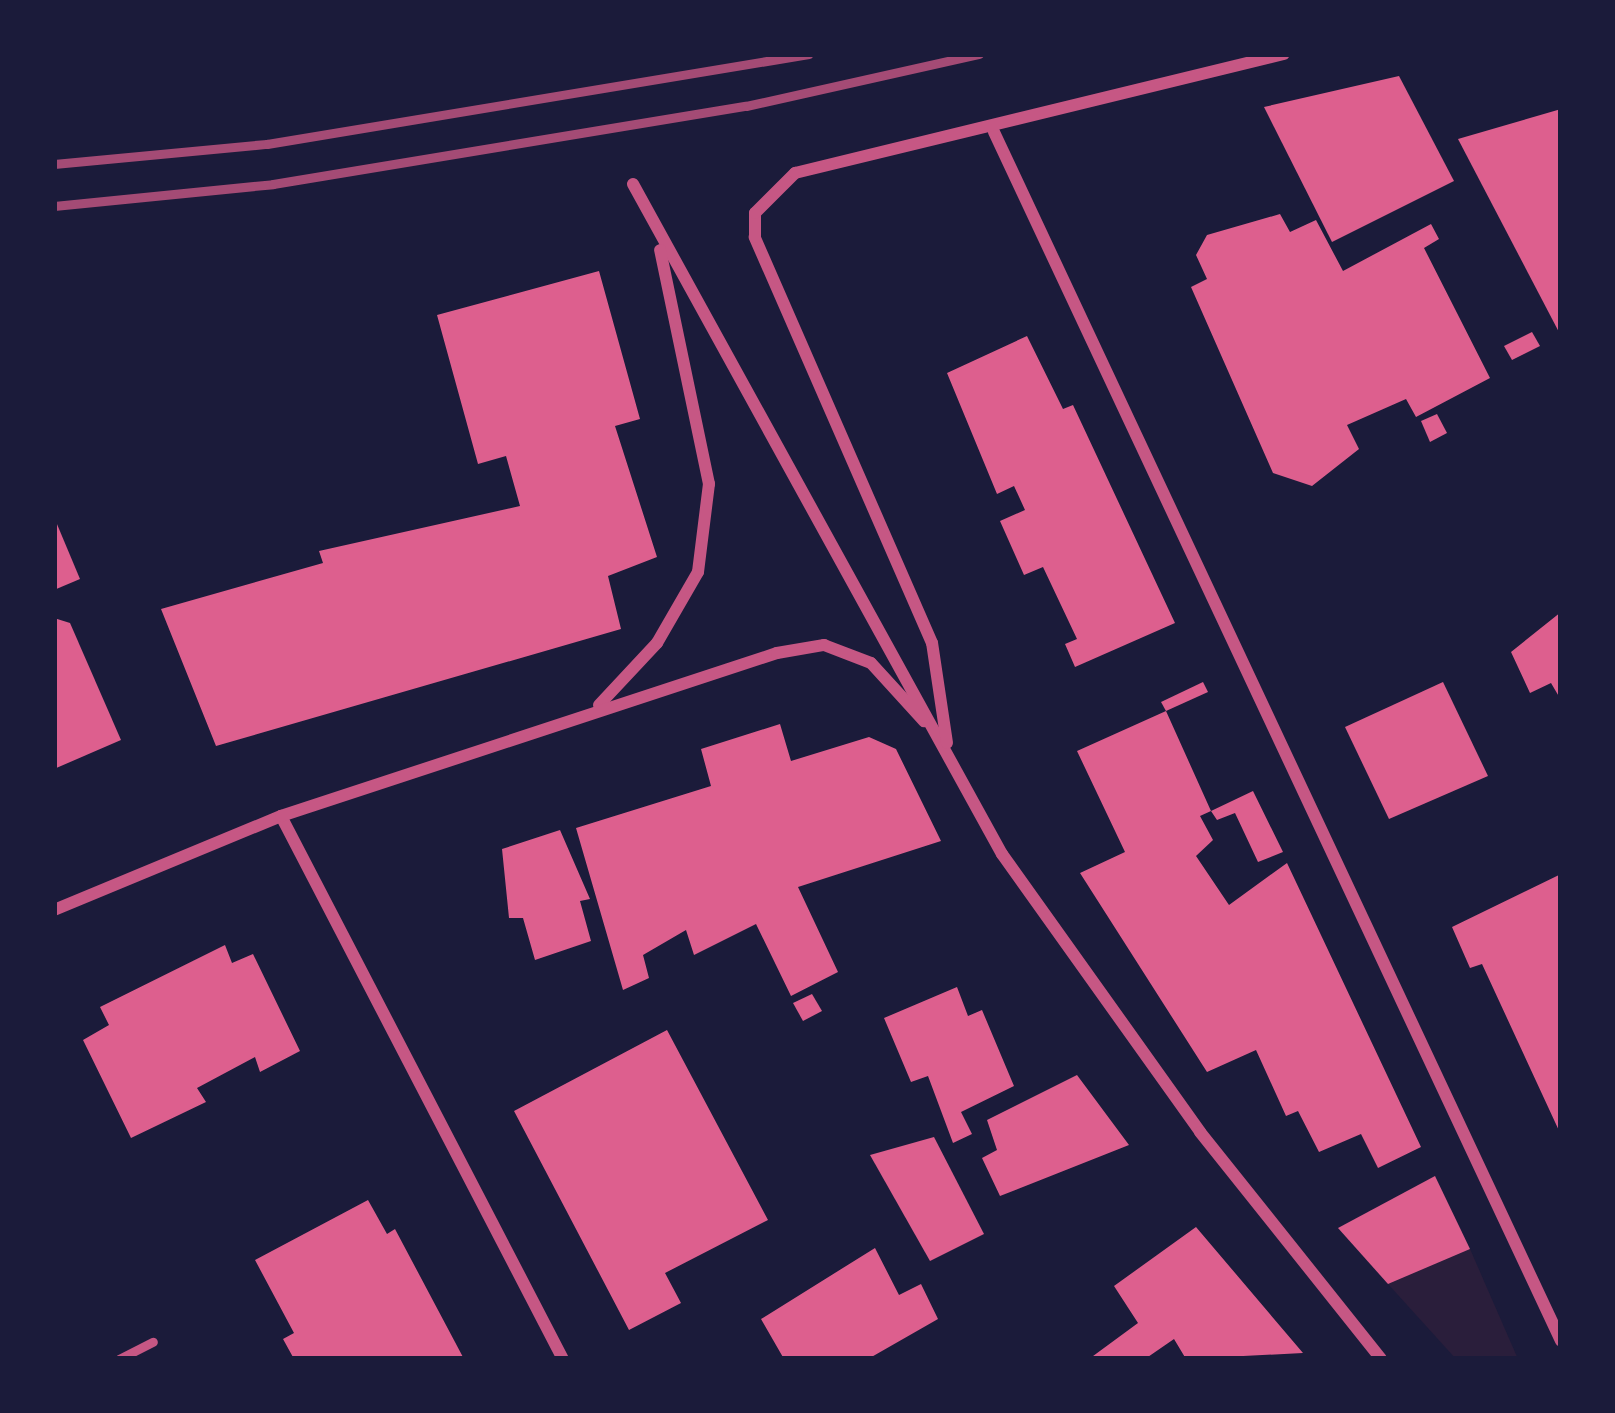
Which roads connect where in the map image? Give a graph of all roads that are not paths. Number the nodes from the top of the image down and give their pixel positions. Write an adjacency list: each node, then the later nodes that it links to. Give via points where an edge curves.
1 (1284, 54): 2 (street)
2 (994, 132): 6 (street, via 795,173 754,213 755,238 932,644); 9 (street)
3 (633, 184): 4 (street)
4 (657, 237): 5 (street, via 709,484 698,572 657,643); 6 (street)
5 (597, 707): 6 (street, via 824,645 871,663); 7 (street)
6 (948, 750): 13 (street, via 1051,928)
7 (280, 816): 8 (street); 12 (street)
8 (54, 910)
9 (1561, 1341)
10 (153, 1342): 11 (lane)
11 (119, 1359)
12 (563, 1359)
13 (1382, 1359)

